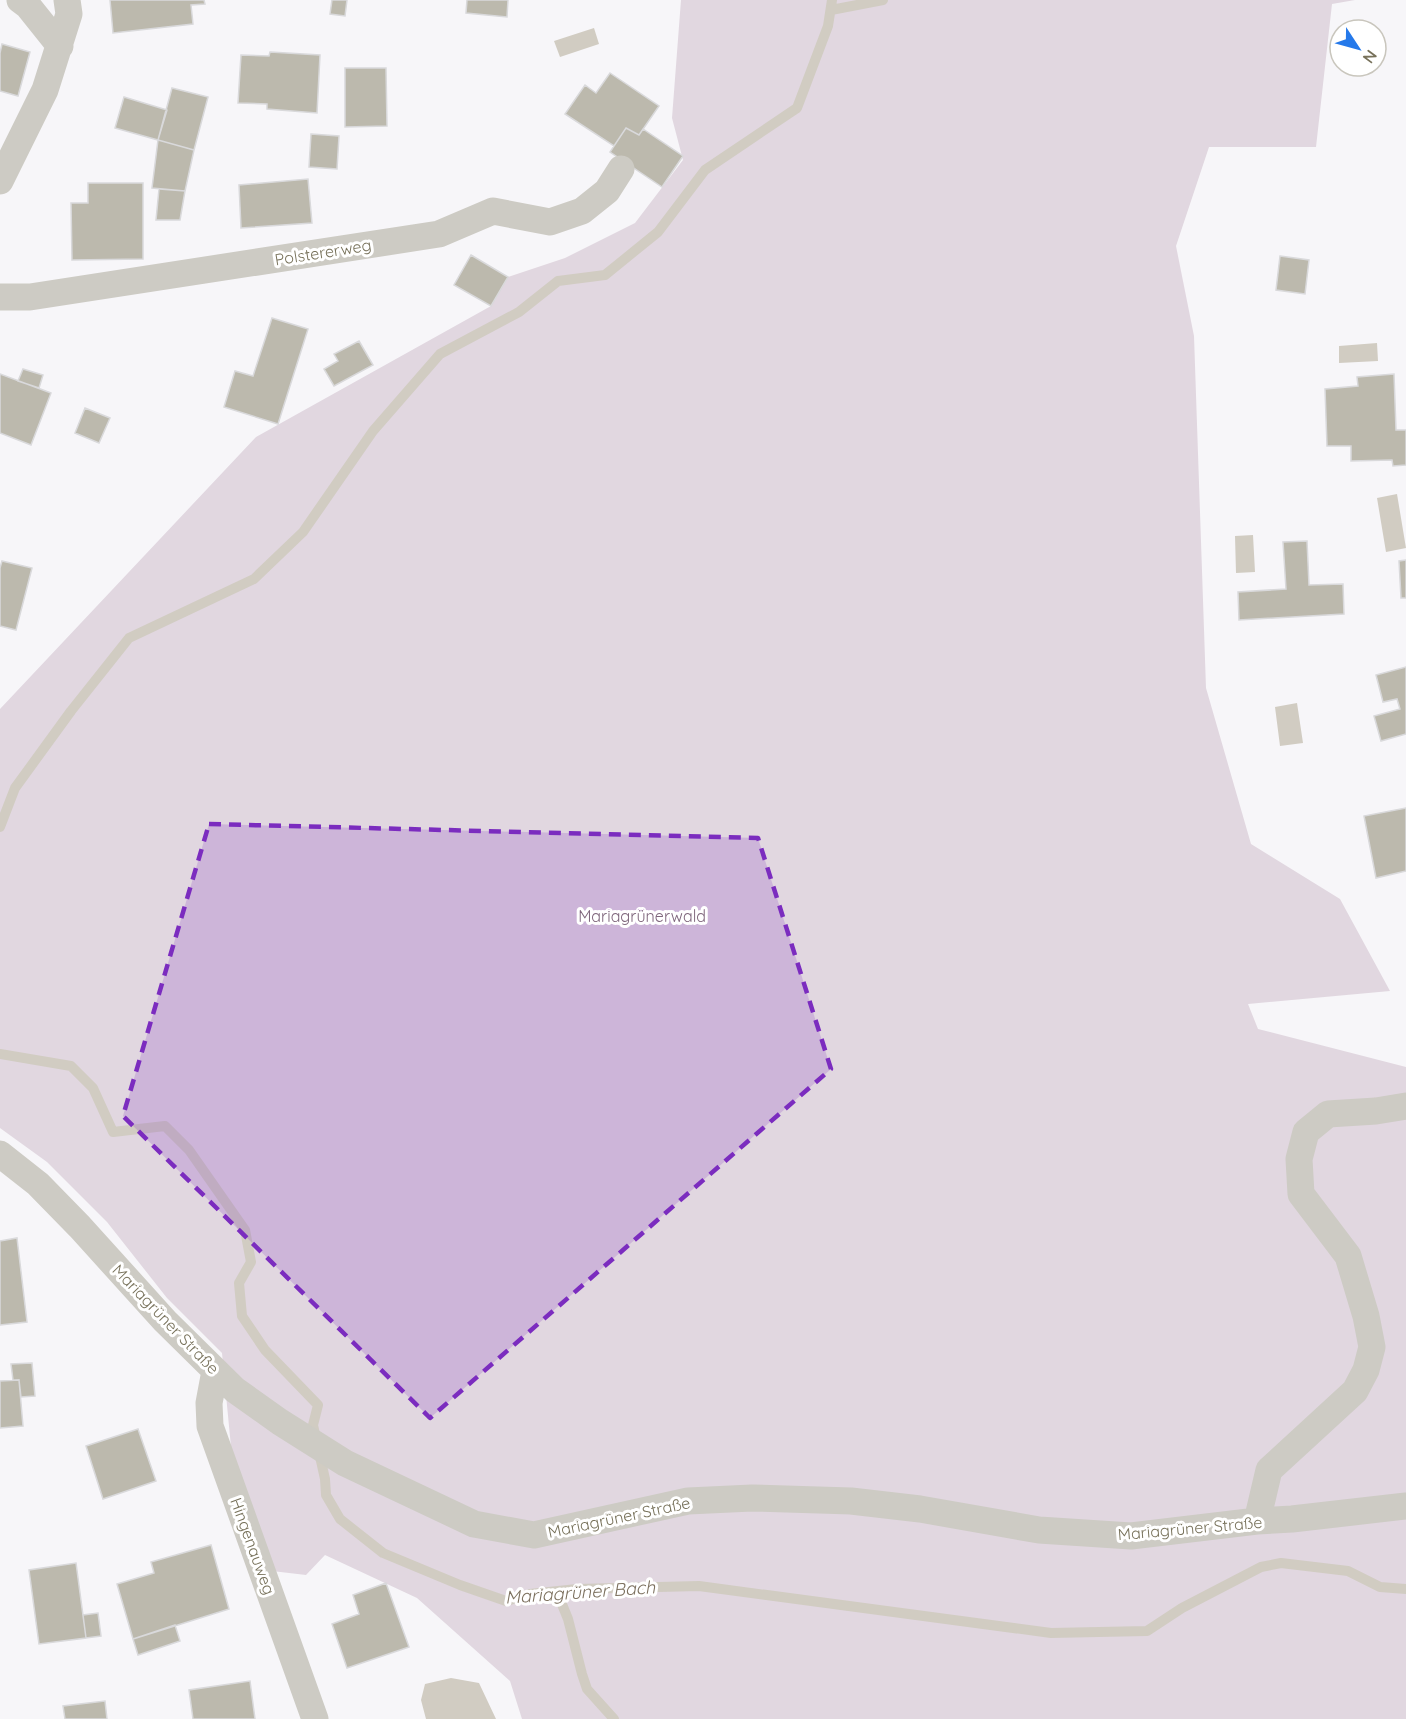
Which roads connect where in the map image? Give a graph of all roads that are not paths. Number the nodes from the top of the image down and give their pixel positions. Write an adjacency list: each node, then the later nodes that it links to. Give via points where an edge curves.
1 (20, 0): 3 (street)
2 (67, 0): 3 (street, via 69,14)
3 (60, 46): 5 (street, via 45,90)
4 (621, 170): 6 (street, Polstererweg, via 607,191 582,211 550,222 494,211 439,234 30,297)
5 (0, 182)
6 (0, 297)
7 (1406, 1106): 11 (street, via 1328,1114 1306,1132 1299,1159 1301,1194 1348,1256 1372,1347 1355,1391 1269,1470)
8 (0, 1154): 9 (street, Mariagrüner Straße, via 38,1184)
9 (215, 1371): 11 (street, Mariagrüner Straße, via 234,1390 279,1422 345,1463 474,1524 534,1535 688,1501 752,1498 863,1502 1039,1530 1131,1536); 12 (street, Hingenauweg, via 209,1403 210,1426)
10 (1406, 1506): 11 (street, Mariagrüner Straße)
11 (1257, 1521)
12 (315, 1719)

